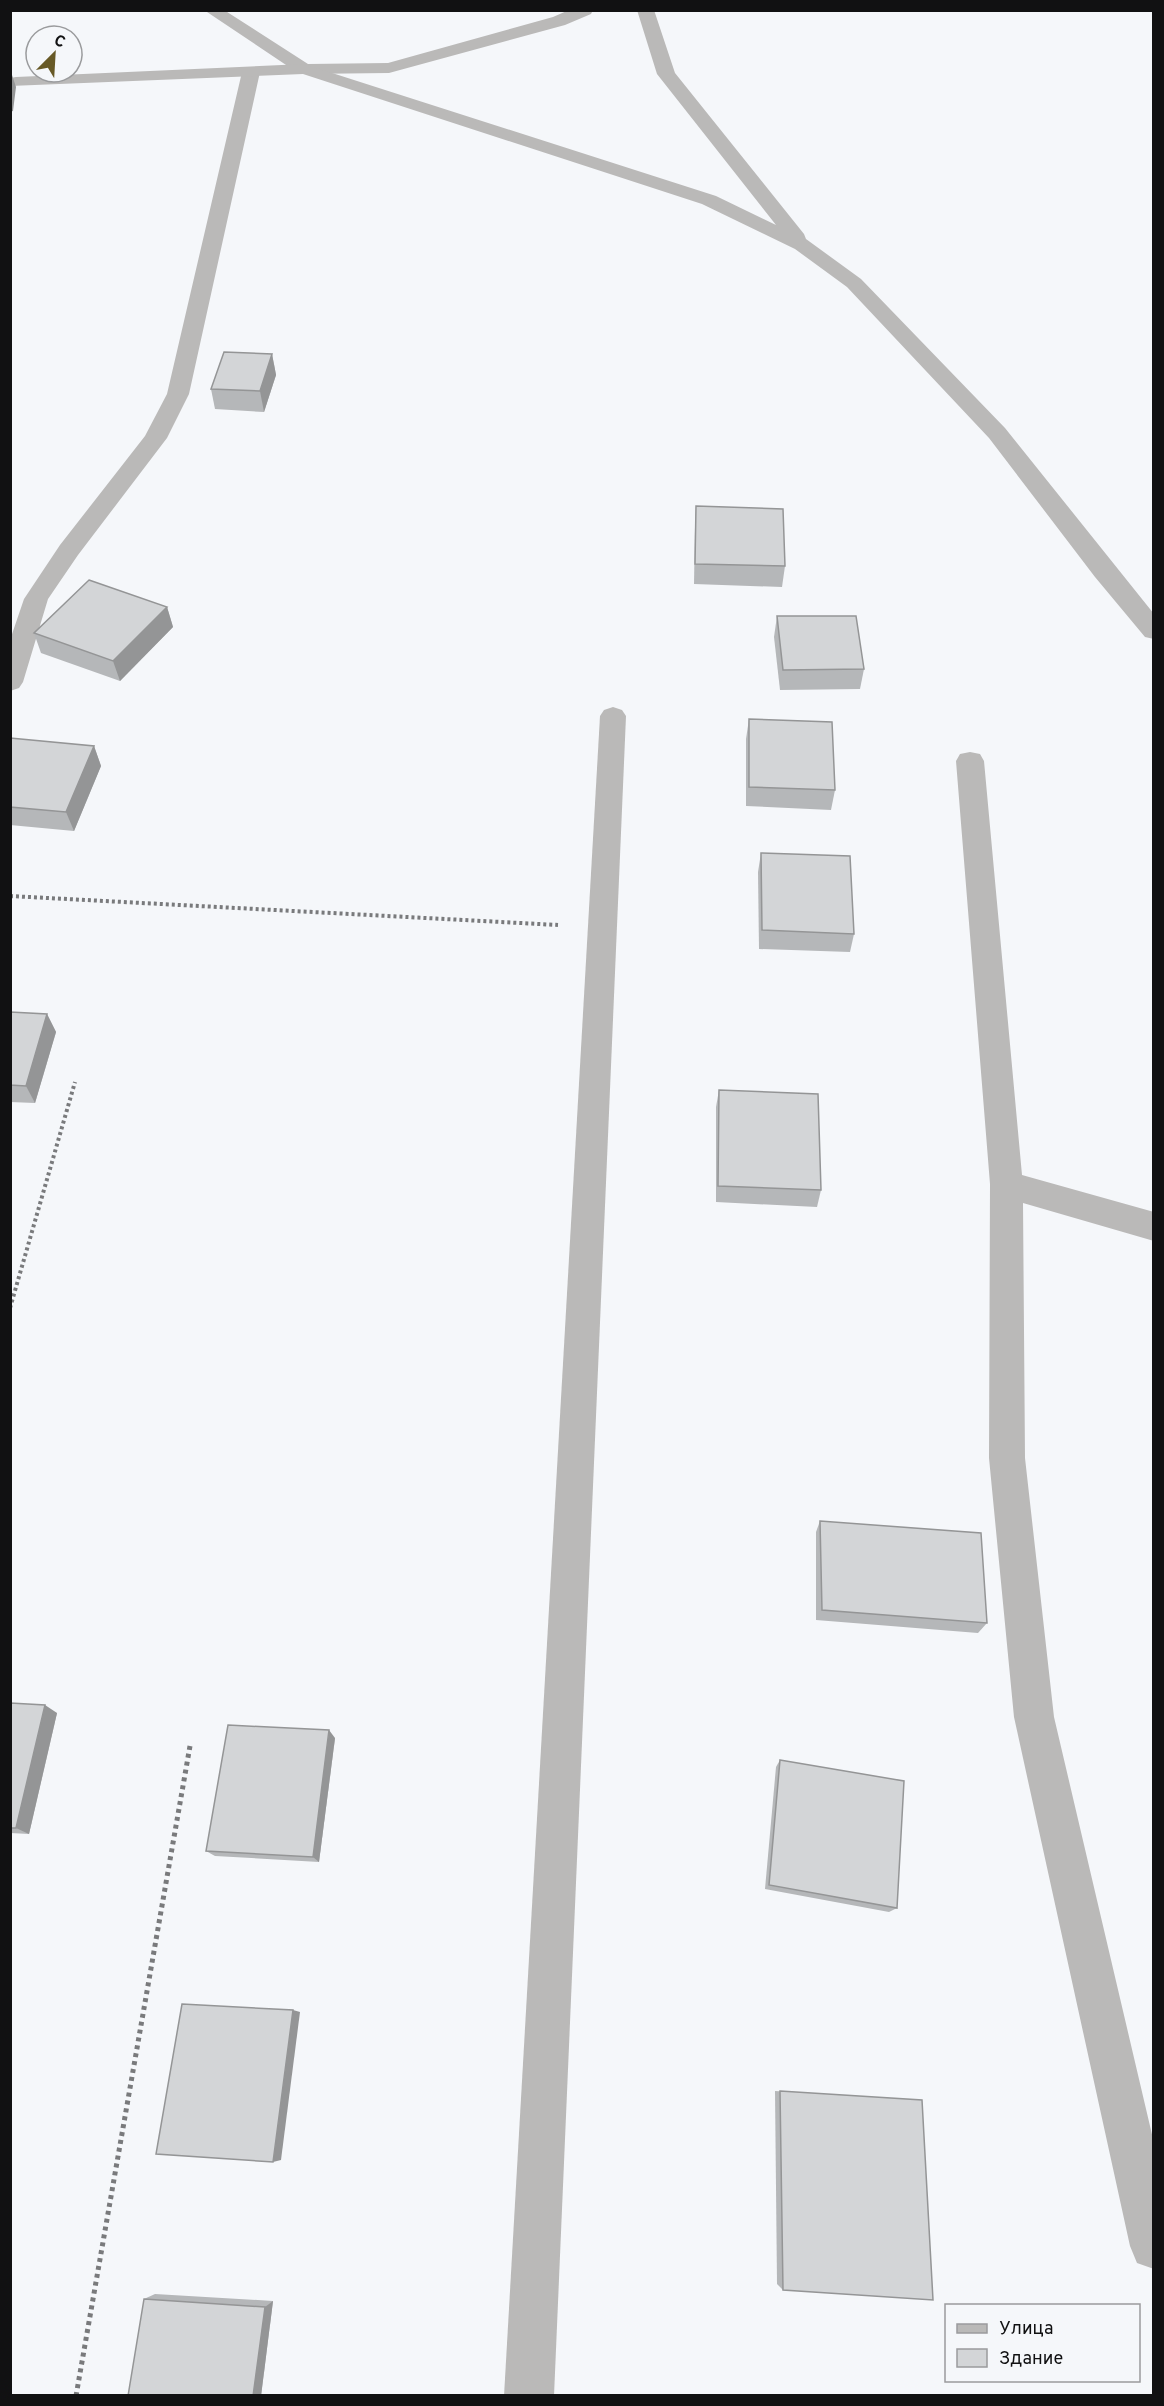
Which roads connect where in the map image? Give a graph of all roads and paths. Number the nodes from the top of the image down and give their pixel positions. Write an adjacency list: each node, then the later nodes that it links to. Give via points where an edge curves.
1 (212, 10): 4 (street)
2 (585, 10): 4 (street, via 559,21 389,68)
3 (645, 10): 7 (street, via 666,74)
4 (304, 69): 5 (street); 7 (street, via 709,200)
5 (251, 72): 6 (street); 9 (street, via 178,394 156,438 36,599)
6 (13, 82)
7 (802, 245): 8 (street, via 854,283 997,433)
8 (1154, 631)
9 (10, 682)
10 (613, 716): 13 (street)
11 (970, 761): 15 (street)
12 (10, 896): 13 (path)
13 (603, 928): 21 (street)
14 (75, 1082): 17 (path)
15 (1006, 1184): 16 (street); 19 (street, via 1006,1458 1034,1717)
16 (1154, 1227)
17 (10, 1308)
18 (190, 1746): 20 (path)
19 (1154, 2246)
20 (76, 2396)
21 (529, 2396)

